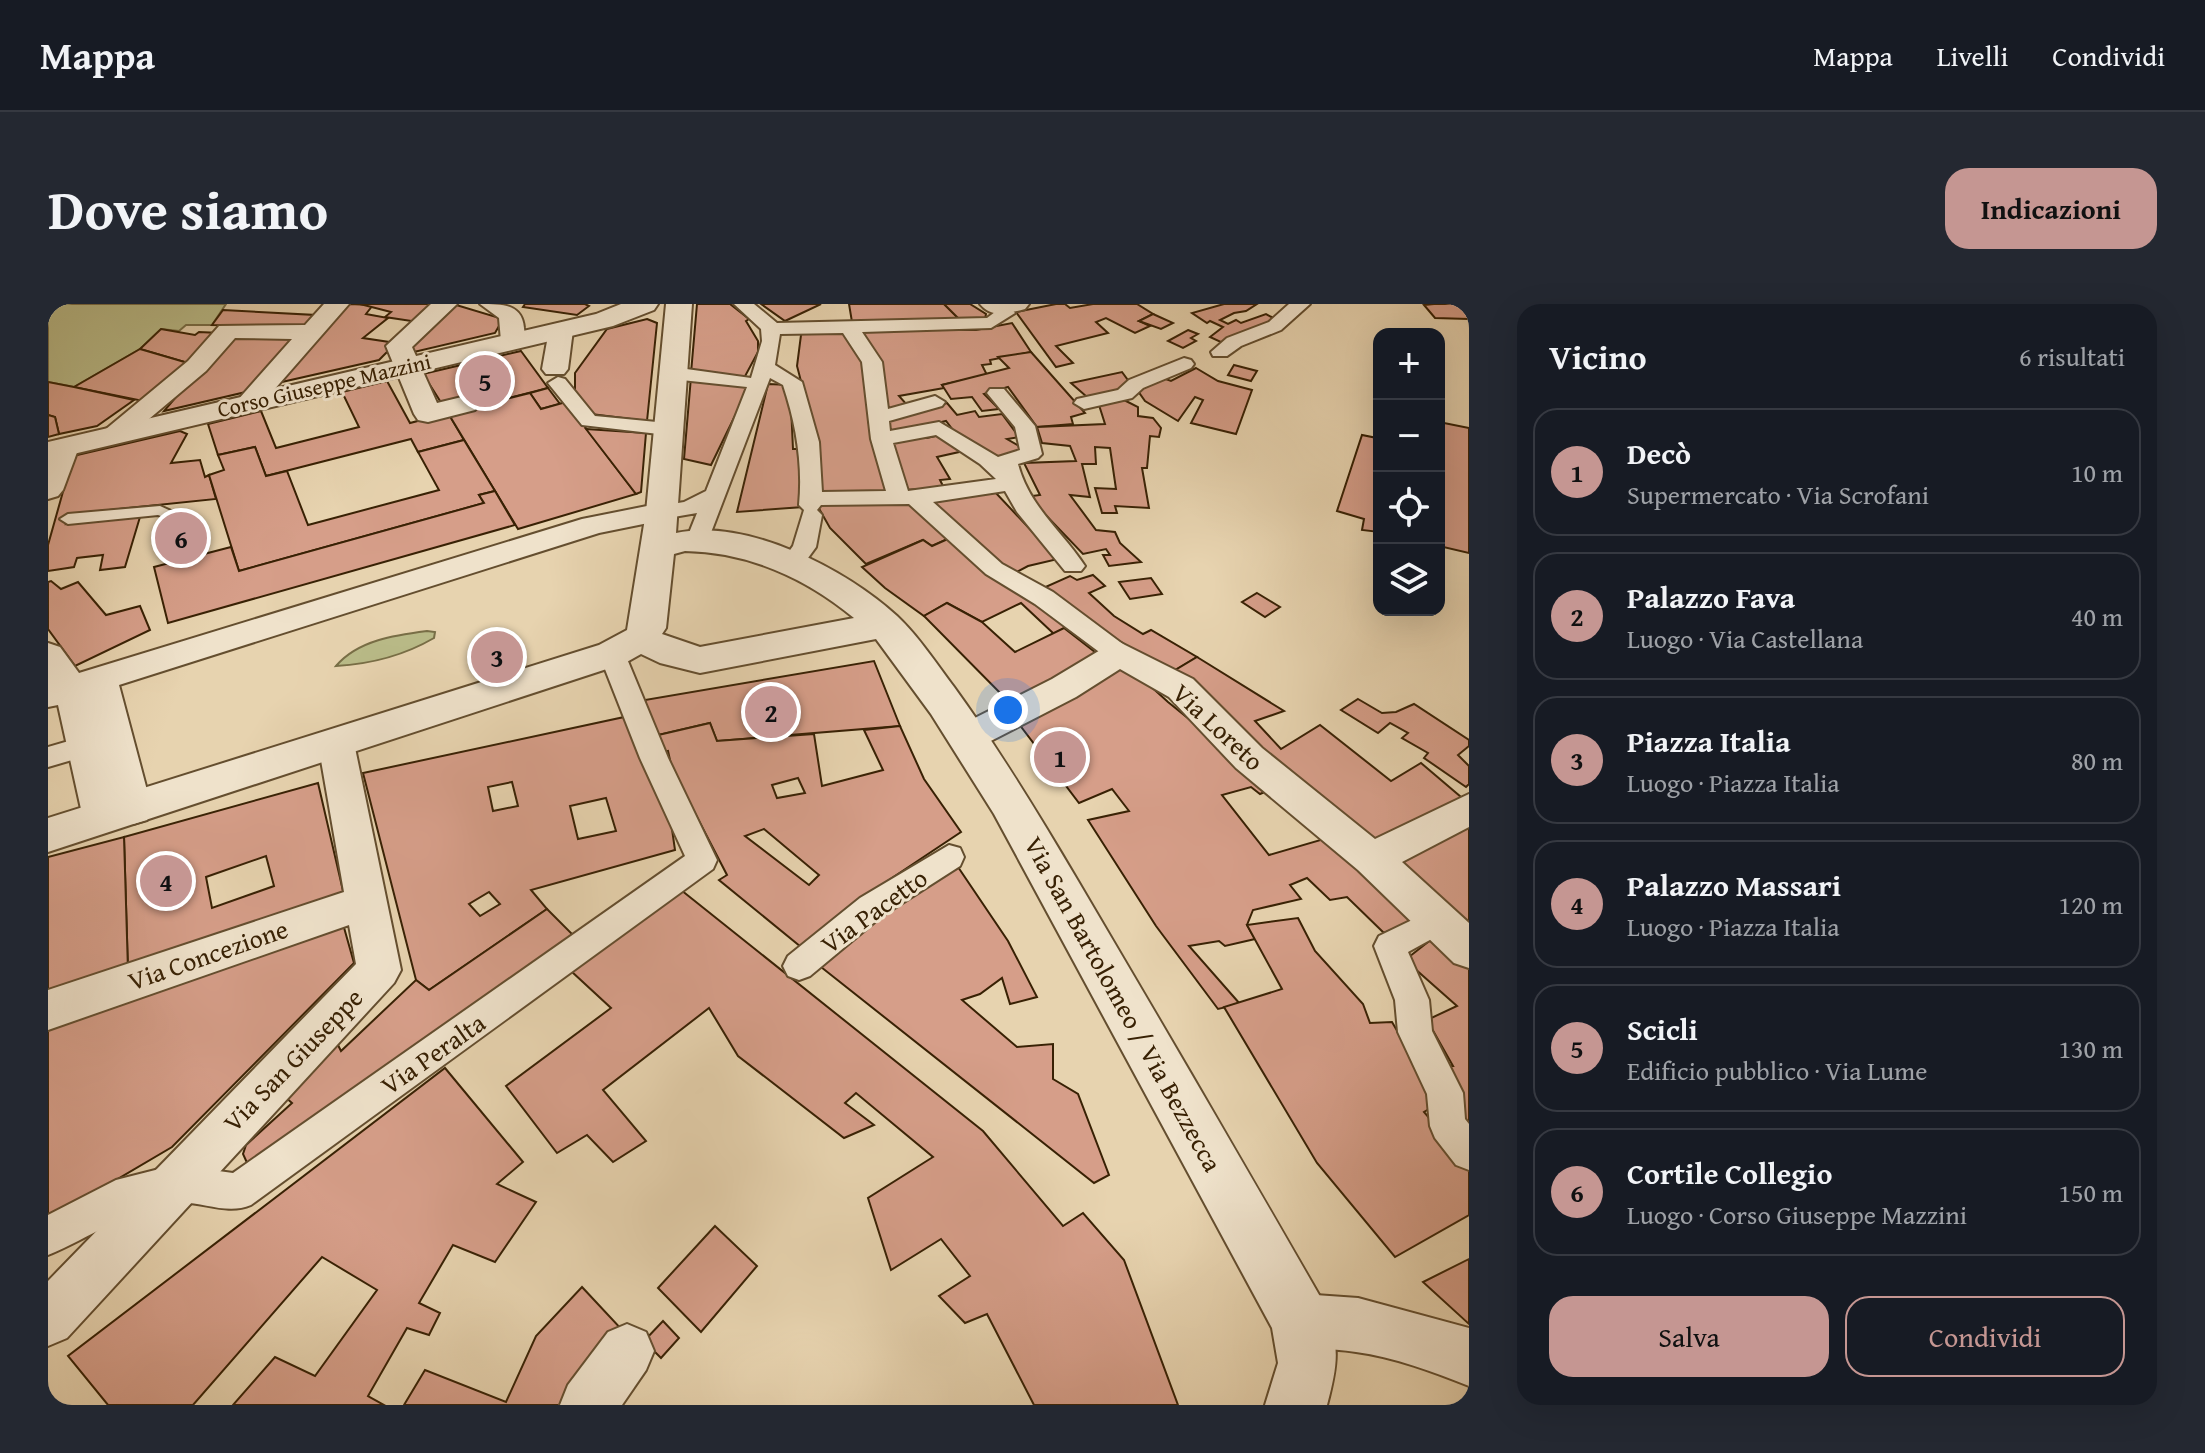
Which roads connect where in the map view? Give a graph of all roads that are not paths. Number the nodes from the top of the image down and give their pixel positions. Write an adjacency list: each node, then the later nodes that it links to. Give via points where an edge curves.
1 (337, 304): 13 (street)
2 (445, 304): 17 (street, via 399,346)
3 (492, 304): 14 (street, via 511,315)
4 (645, 304): 12 (street, Corso Giuseppe Mazzini)
5 (679, 304): 19 (street)
6 (743, 304): 11 (street)
7 (1301, 304): 15 (street, via 1274,326)
8 (1004, 307): 10 (street, via 991,323)
9 (814, 310): 11 (street)
10 (849, 327): 11 (street); 27 (street, via 872,362)
11 (771, 329): 18 (street)
12 (561, 330): 14 (street, Corso Giuseppe Mazzini); 20 (street)
13 (310, 332): 23 (street); 29 (street, via 228,331 197,366)
14 (513, 341): 17 (street, Corso Giuseppe Mazzini)
15 (1220, 352)
16 (1184, 364): 25 (street, via 1125,394)
17 (406, 367): 23 (street, Corso Giuseppe Mazzini); 26 (street, via 428,414)
18 (765, 367): 34 (street); 36 (street, via 792,382 798,400 810,451)
19 (672, 373): 21 (street); 28 (street)
20 (556, 376): 28 (street, via 589,421)
21 (745, 382)
22 (997, 393): 32 (street, via 1025,426 1031,454 1006,460)
23 (250, 401): 29 (street, Corso Giuseppe Mazzini)
24 (935, 402): 27 (street)
25 (1084, 403)
26 (466, 404)
27 (879, 417): 30 (street)
28 (667, 429): 37 (street)
29 (114, 434): 31 (street, Corso Giuseppe Mazzini)
30 (881, 439): 32 (street, via 939,428 988,459); 35 (street)
31 (57, 449): 33 (street)
32 (1012, 483): 35 (street); 42 (street)
33 (48, 490)
34 (716, 495): 37 (street, via 690,508); 39 (street)
35 (907, 496): 36 (street); 45 (street, Via Loreto, via 994,569 1044,598)
36 (811, 506): 41 (street, via 804,547)
37 (661, 512): 39 (street, via 677,540); 44 (street, via 648,628); 47 (street, via 593,525)
38 (57, 520): 40 (lane, via 160,510 174,516)
39 (699, 538): 41 (street, Via San Bartolomeo / Via Bezzecca)
40 (166, 546)
41 (792, 564): 43 (street, Via San Bartolomeo / Via Bezzecca, via 856,601)
42 (1073, 566)
43 (883, 625): 44 (street, via 700,660); 48 (street, Via San Bartolomeo / Via Bezzecca)
44 (626, 646): 49 (street); 63 (street, Via Peralta, via 634,708 702,860 238,1192)
45 (1119, 654): 48 (street); 56 (street, Via Loreto, via 1181,688 1249,758)
46 (48, 655): 47 (street)
47 (73, 688): 50 (street); 53 (street)
48 (968, 737): 66 (street, Via San Bartolomeo / Via Bezzecca, via 1019,818)
49 (336, 743): 53 (street); 57 (street, Via San Giuseppe)
50 (86, 746): 51 (street); 53 (street)
51 (48, 757)
52 (1469, 809): 56 (street)
53 (118, 813): 54 (street)
54 (48, 835)
55 (949, 857): 60 (street, Via Pacetto, via 871,907)
56 (1372, 859): 58 (street, Via Loreto)
57 (368, 901): 61 (street, Via Concezione); 63 (street, Via San Giuseppe, via 379,970)
58 (1437, 921): 59 (street, Via Loreto); 62 (street, via 1390,946 1412,1000 1415,1032 1445,1093 1448,1126)
59 (1469, 950)
60 (799, 966)
61 (48, 1010)
62 (1469, 1152)
63 (175, 1184): 64 (street, via 116,1199); 65 (street, Via San Giuseppe)
64 (48, 1236)
65 (48, 1319)
66 (1301, 1321): 68 (street, via 1358,1325 1462,1352); 70 (street, Via San Bartolomeo / Via Bezzecca, via 1308,1363)
67 (627, 1351): 69 (street)
68 (1469, 1359)
69 (588, 1405)
70 (1296, 1405)

